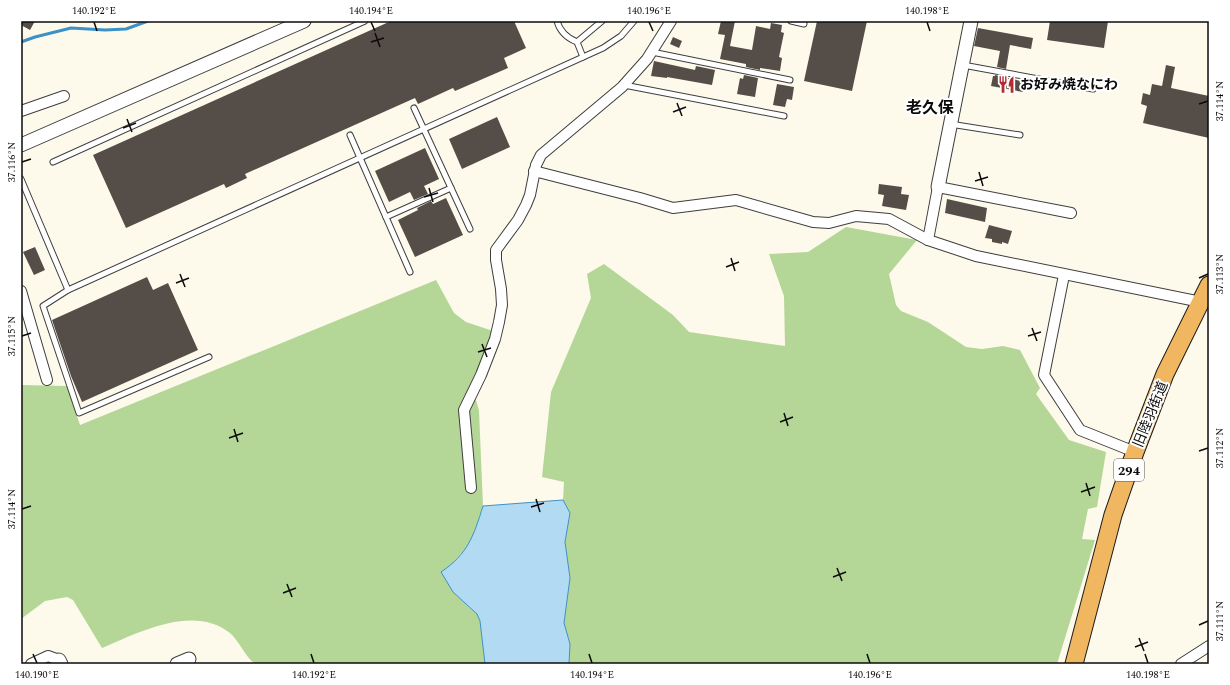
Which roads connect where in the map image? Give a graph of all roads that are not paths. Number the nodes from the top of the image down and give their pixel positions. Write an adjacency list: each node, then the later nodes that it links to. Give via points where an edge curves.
1 (304, 21): 26 (street)
2 (365, 21): 28 (lane)
3 (557, 21): 11 (lane, via 568,38)
4 (602, 21): 9 (lane)
5 (634, 21): 13 (lane, via 621,36)
6 (671, 21): 12 (street)
7 (791, 21): 10 (lane)
8 (971, 21): 14 (street)
9 (596, 24): 11 (lane)
10 (804, 24)
11 (577, 42): 13 (lane)
12 (652, 52): 15 (lane); 16 (street)
13 (583, 57): 23 (lane)
14 (963, 65): 17 (lane); 22 (street)
15 (790, 80)
16 (624, 85): 21 (lane); 29 (street, via 541,155)
17 (1093, 89)
18 (64, 96): 20 (street)
19 (414, 108): 23 (lane)
20 (21, 110)
21 (784, 116)
22 (950, 123): 25 (lane); 31 (street)
23 (423, 129): 27 (lane); 32 (lane)
24 (350, 135): 27 (lane)
25 (1020, 135)
26 (21, 145)
27 (360, 158): 34 (lane); 40 (lane)
28 (53, 162)
29 (534, 171): 36 (street, via 673,208 736,200 813,222 829,223 856,216 889,219); 46 (street, via 526,205 496,250 502,305 499,322 482,375 464,410)
30 (21, 178): 40 (lane)
31 (938, 187): 33 (street); 36 (street)
32 (451, 188): 34 (lane); 35 (lane)
33 (1071, 213)
34 (386, 217): 37 (lane)
35 (470, 229)
36 (928, 240): 38 (street, via 976,256)
37 (410, 272)
38 (1064, 275): 42 (street); 45 (street, via 1044,375 1080,430)
39 (1209, 285): 42 (highway, 旧陸羽街道 / 294)
40 (68, 290): 43 (lane, via 43,306 79,413)
41 (21, 291): 44 (street)
42 (1201, 302): 45 (highway, 旧陸羽街道 / 294, via 1166,374)
43 (209, 357)
44 (47, 380)
45 (1135, 452): 50 (highway, 旧陸羽街道 / 294, via 1113,515)
46 (470, 488)
47 (1209, 646): 51 (street)
48 (60, 662): 49 (street, via 48,656)
49 (31, 664)
50 (1074, 664)
51 (1181, 664)

